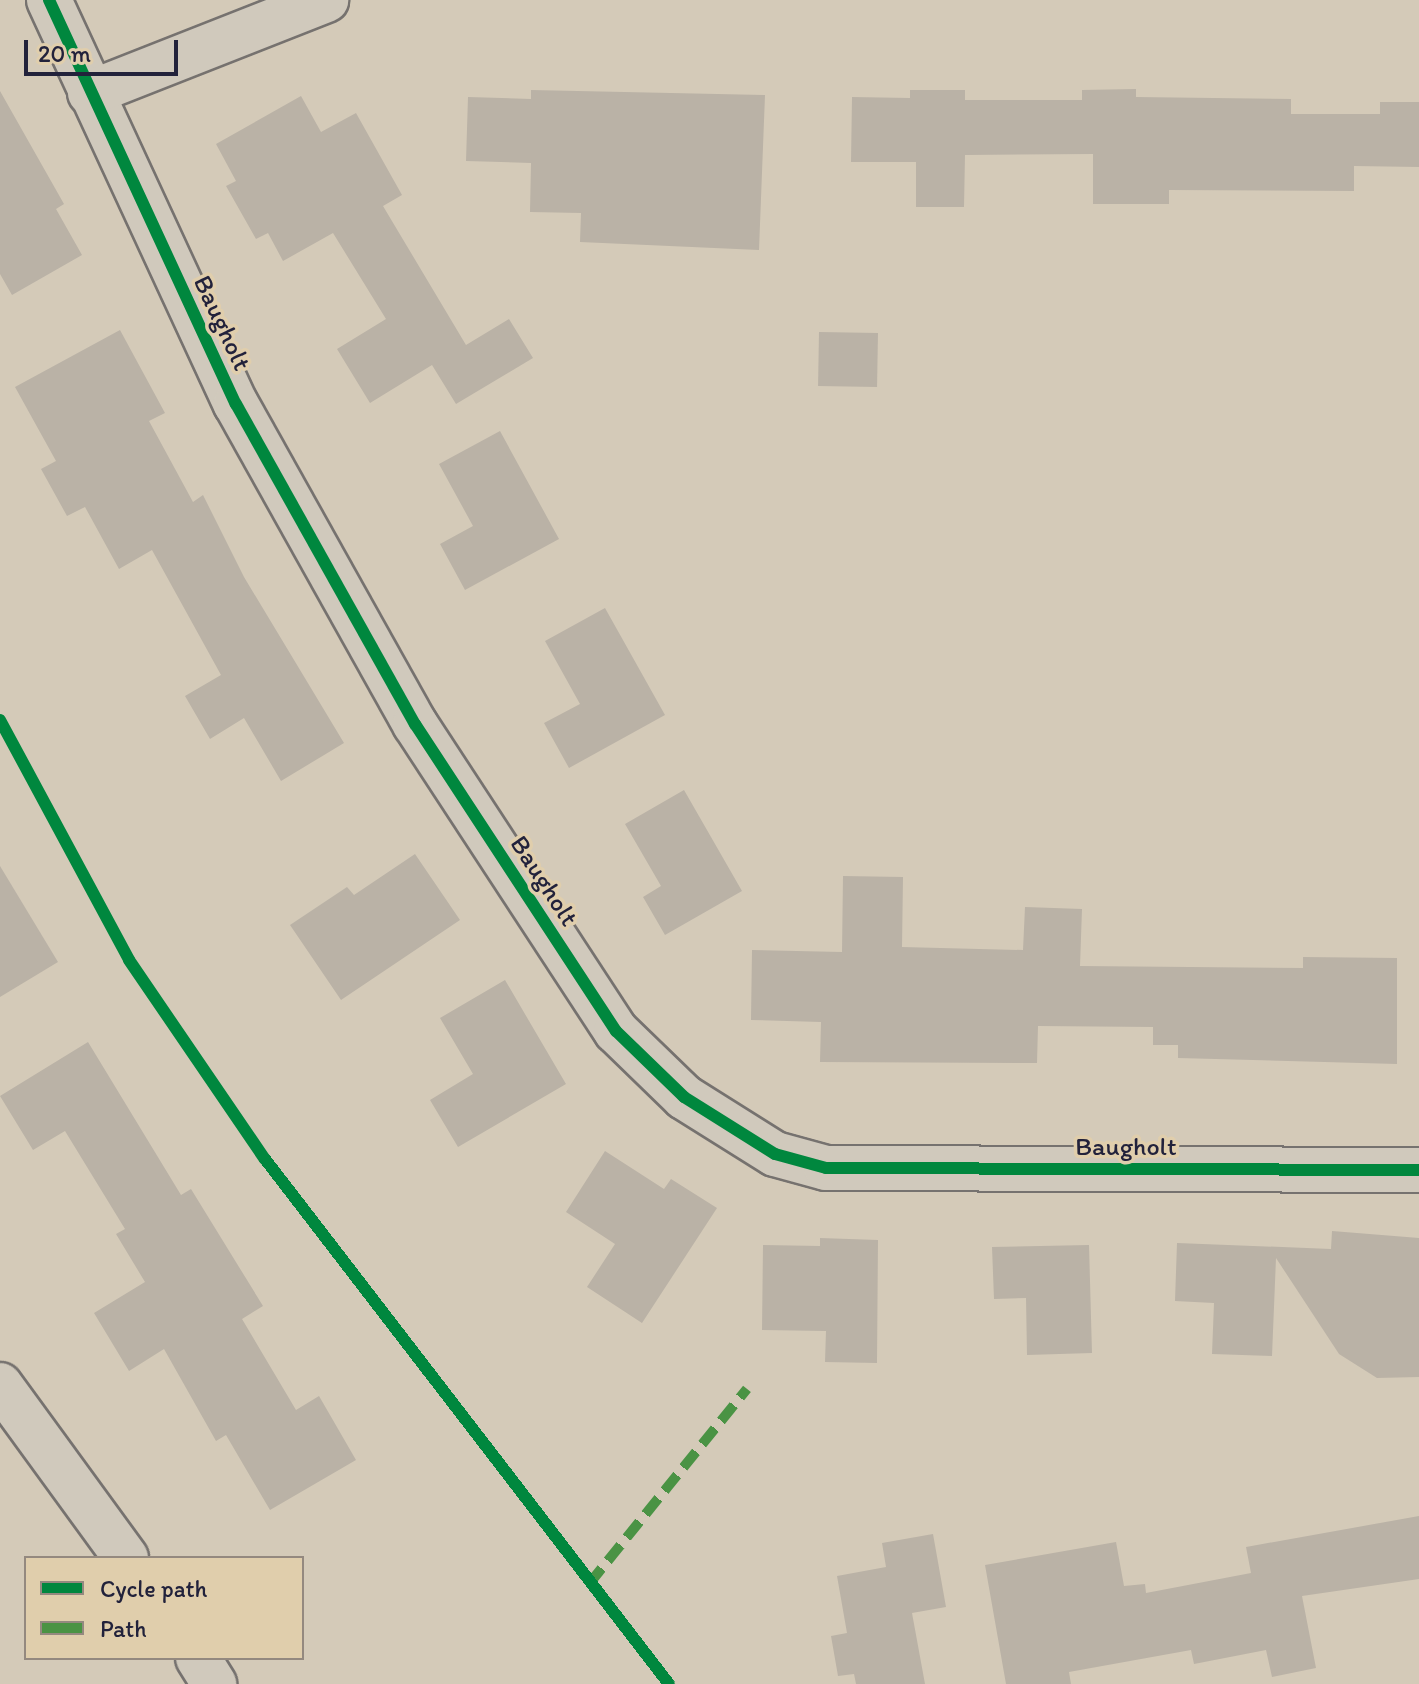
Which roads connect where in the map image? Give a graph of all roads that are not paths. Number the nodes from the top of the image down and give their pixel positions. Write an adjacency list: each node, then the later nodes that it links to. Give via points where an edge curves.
1 (49, 0): 3 (street, Baugholt)
2 (326, 0): 3 (street)
3 (90, 93): 4 (street, Baugholt, via 236,404 415,724 616,1031 684,1097 775,1154 826,1168)
4 (1419, 1170)
5 (0, 1385): 7 (street)
6 (0, 1437): 7 (street)
7 (43, 1450): 8 (street)
8 (124, 1556)
9 (199, 1660): 10 (street)
10 (214, 1684)

